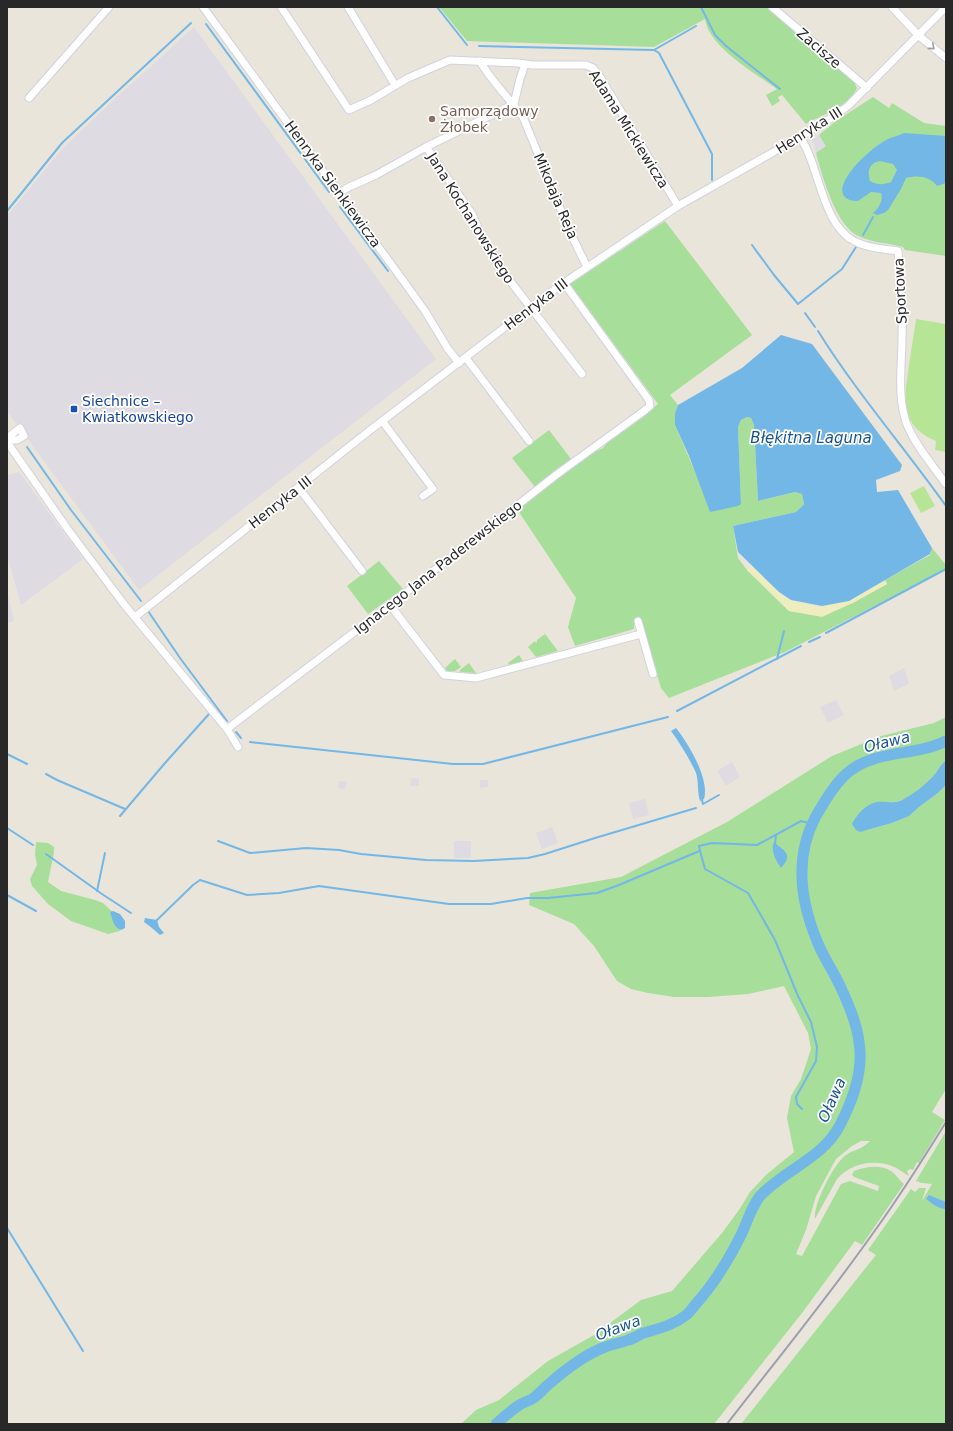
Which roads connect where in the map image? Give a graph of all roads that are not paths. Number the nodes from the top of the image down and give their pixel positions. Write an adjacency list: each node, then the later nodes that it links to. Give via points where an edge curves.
1 (109, 7): 14 (street)
2 (203, 7): 18 (street, Henryka Sienkiewicza)
3 (281, 7): 12 (street, Adama Mickiewicza, via 350,110)
4 (348, 7): 12 (street)
5 (772, 7): 13 (street, Zacisze)
6 (892, 7): 8 (street)
7 (946, 7): 8 (street, Henryka III)
8 (918, 35): 9 (street, one-way to 9); 13 (street, Henryka III)
9 (946, 58)
10 (480, 61): 11 (street, Adama Mickiewicza); 12 (street, Adama Mickiewicza, via 446,61); 15 (street, Mikołaja Reja)
11 (525, 64): 15 (street); 19 (street, Adama Mickiewicza, via 586,65 593,68)
12 (395, 86)
13 (867, 88): 16 (street, Henryka III, via 848,106)
14 (29, 98)
15 (514, 104): 17 (street); 20 (street, Mikołaja Reja)
16 (800, 137): 19 (street, Henryka III); 29 (street, Sportowa, via 808,151 818,184 842,232 855,242 898,251 902,312 901,402 913,437)
17 (426, 147): 18 (street); 22 (street, Jana Kochanowskiego, via 472,214 488,250)
18 (339, 193): 24 (street, Henryka Sienkiewicza, via 425,311)
19 (678, 206): 20 (street, Henryka III)
20 (587, 267): 21 (street, Henryka III)
21 (564, 283): 22 (street, Henryka III); 33 (street, Ignacego Jana Paderewskiego, via 649,400 650,406 556,475)
22 (530, 308): 23 (street, Henryka III); 25 (street, Jana Kochanowskiego)
23 (466, 358): 24 (street, Henryka III); 28 (street)
24 (459, 363): 26 (street, Henryka III)
25 (582, 374)
26 (383, 422): 30 (street, Henryka III); 31 (street, via 433,489)
27 (7, 440): 34 (street, via 69,531)
28 (529, 441)
29 (946, 484)
30 (299, 488): 32 (street); 34 (street, Henryka III)
31 (423, 496)
32 (362, 571)
33 (390, 605): 36 (street, via 444,675 476,678); 38 (street, Ignacego Jana Paderewskiego)
34 (135, 617): 38 (street)
35 (638, 621): 36 (street)
36 (641, 634): 37 (street)
37 (653, 674)
38 (227, 729): 39 (street)
39 (238, 747)

